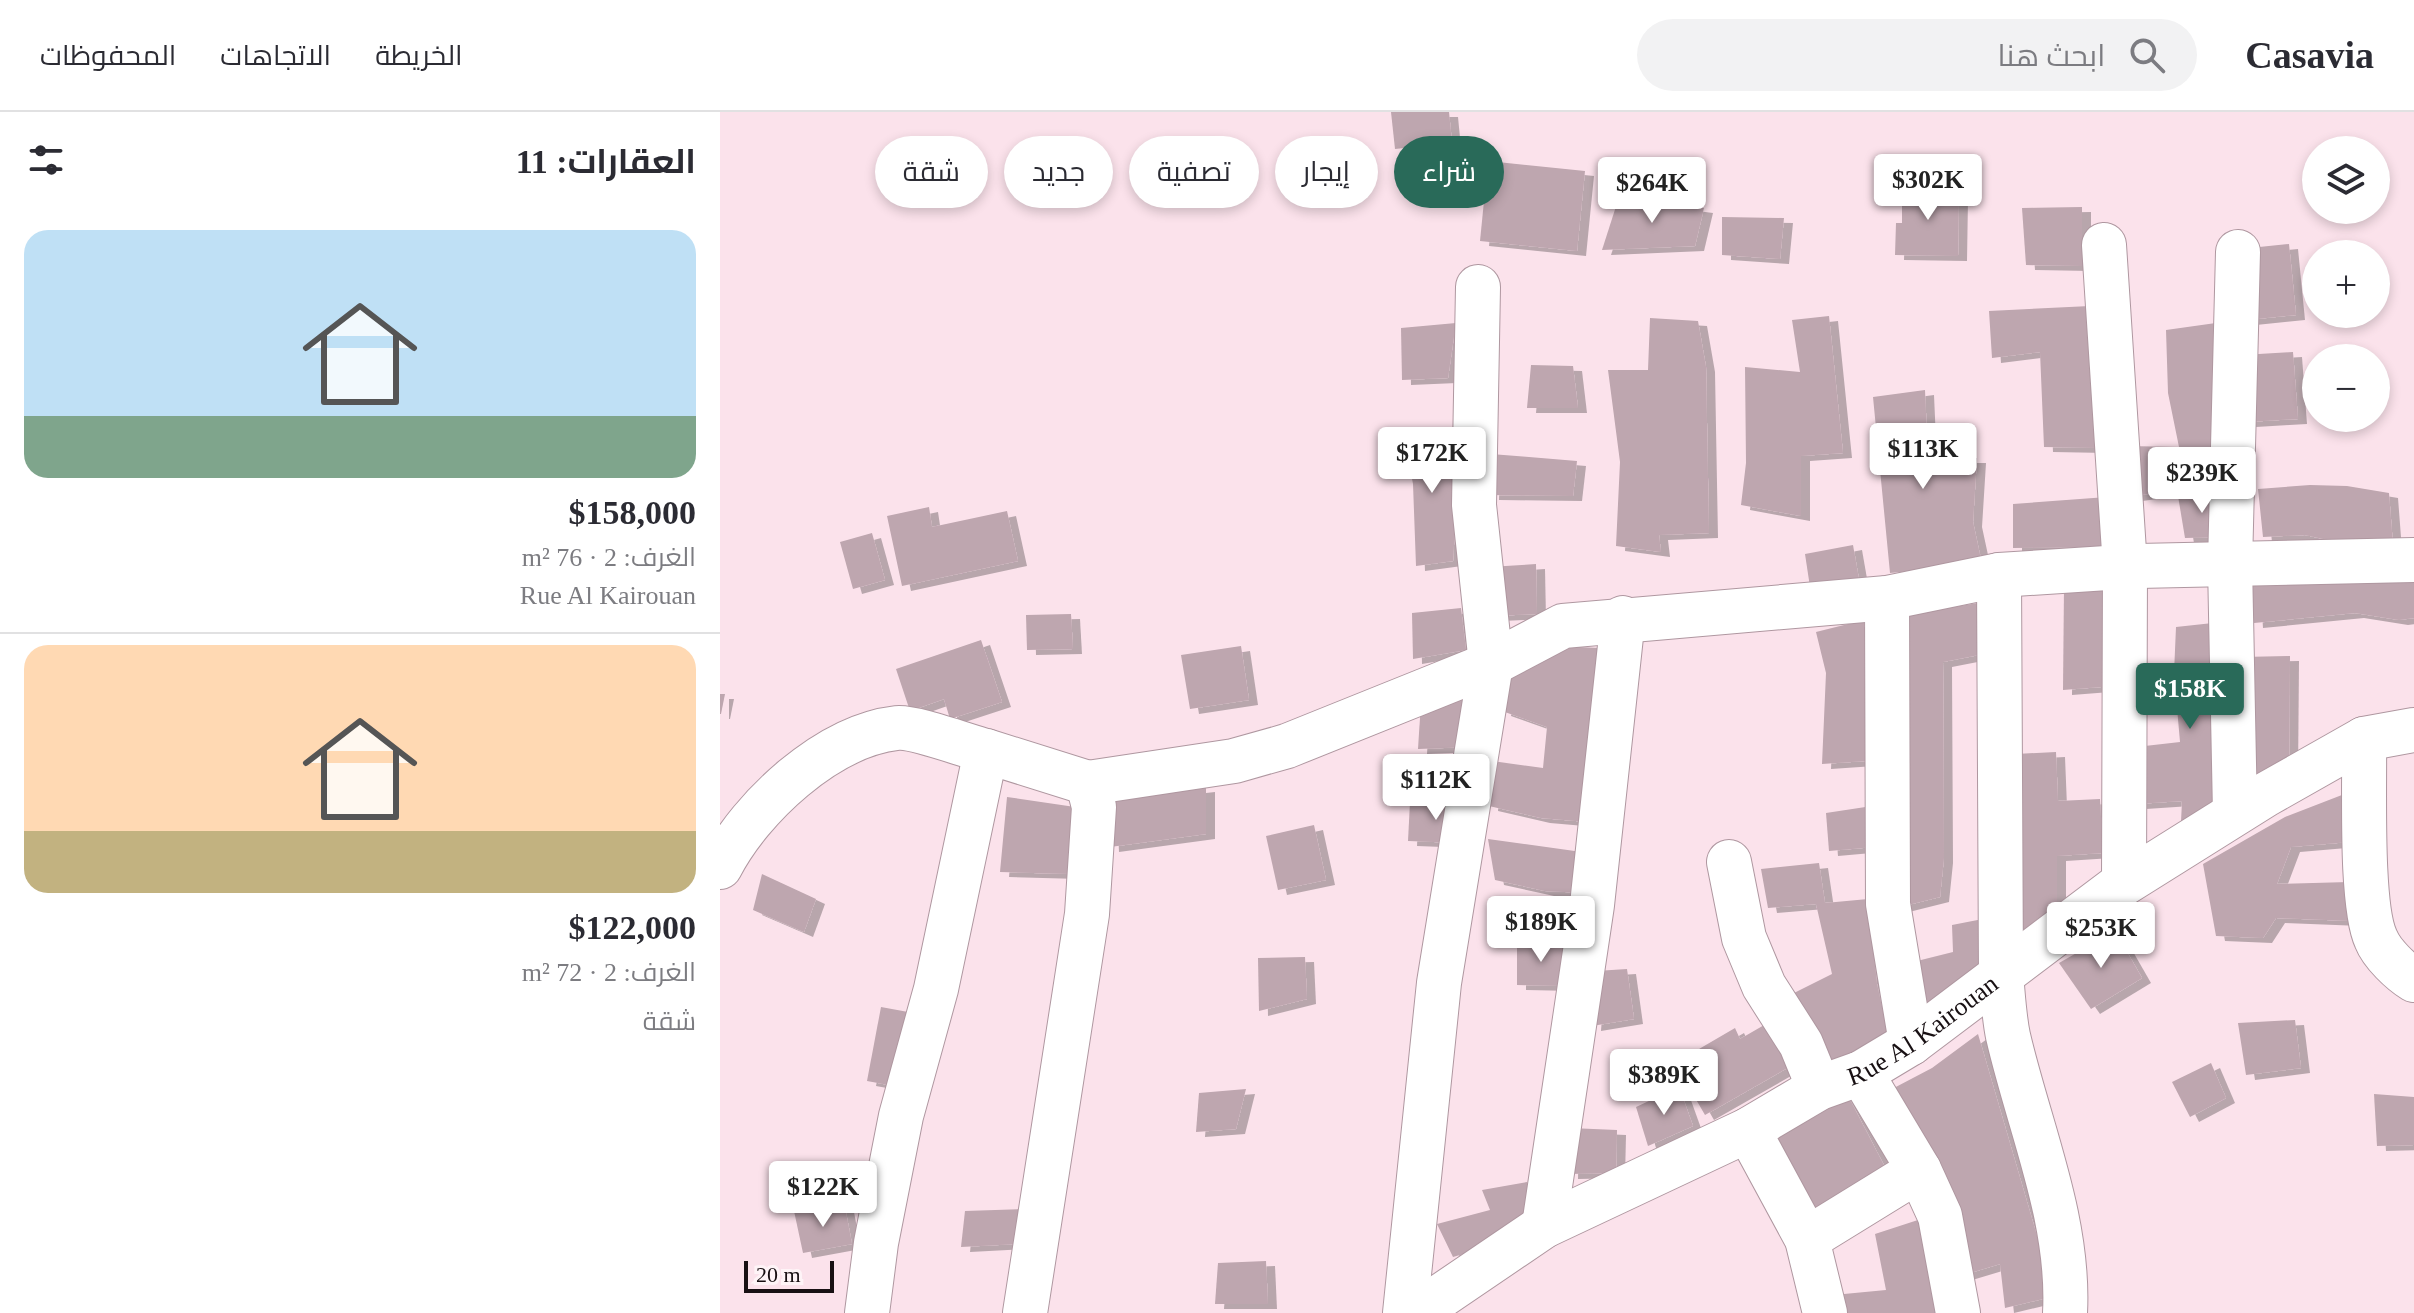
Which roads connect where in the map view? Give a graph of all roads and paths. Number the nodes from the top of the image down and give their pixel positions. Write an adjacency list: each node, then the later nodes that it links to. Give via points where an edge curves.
1 (2104, 245): 6 (street)
2 (2238, 252): 5 (street)
3 (1478, 287): 10 (street, via 1474,505)
4 (2414, 560): 5 (street)
5 (2230, 564): 6 (street); 15 (street)
6 (2125, 567): 7 (street); 18 (street)
7 (1999, 575): 8 (street); 19 (street)
8 (1887, 598): 9 (street); 21 (street, via 1888,904)
9 (1623, 618): 10 (street, via 1563,626); 26 (street, via 1592,905)
10 (1491, 664): 14 (street, via 1287,746 1234,761); 30 (street, via 1439,983)
11 (2414, 730): 12 (street, Rue Al Kairouan)
12 (2364, 739): 15 (street, Rue Al Kairouan); 20 (street, via 2369,903 2376,940)
13 (986, 751): 14 (street); 17 (street, via 899,727 841,746 786,783 732,843); 28 (street, via 936,989 901,1116)
14 (1088, 783): 29 (street, via 1094,807 1087,914)
15 (2235, 813): 18 (street, Rue Al Kairouan)
16 (1729, 862): 23 (street, via 1744,938)
17 (720, 867)
18 (2124, 883): 19 (street, Rue Al Kairouan)
19 (2001, 975): 21 (street, Rue Al Kairouan); 34 (street, via 2008,1034 2067,1274)
20 (2414, 980)
21 (1911, 1043): 22 (street, Rue Al Kairouan)
22 (1861, 1073): 23 (street, Rue Al Kairouan); 25 (street)
23 (1819, 1088): 24 (street, Rue Al Kairouan)
24 (1748, 1130): 26 (street, Rue Al Kairouan); 27 (street)
25 (1919, 1170): 27 (street); 33 (street, via 1940,1216)
26 (1544, 1226): 31 (street, Rue Al Kairouan)
27 (1807, 1239): 32 (street)
28 (867, 1313)
29 (1025, 1313)
30 (1405, 1313)
31 (1416, 1313)
32 (1825, 1313)
33 (1958, 1313)
34 (2065, 1313)

